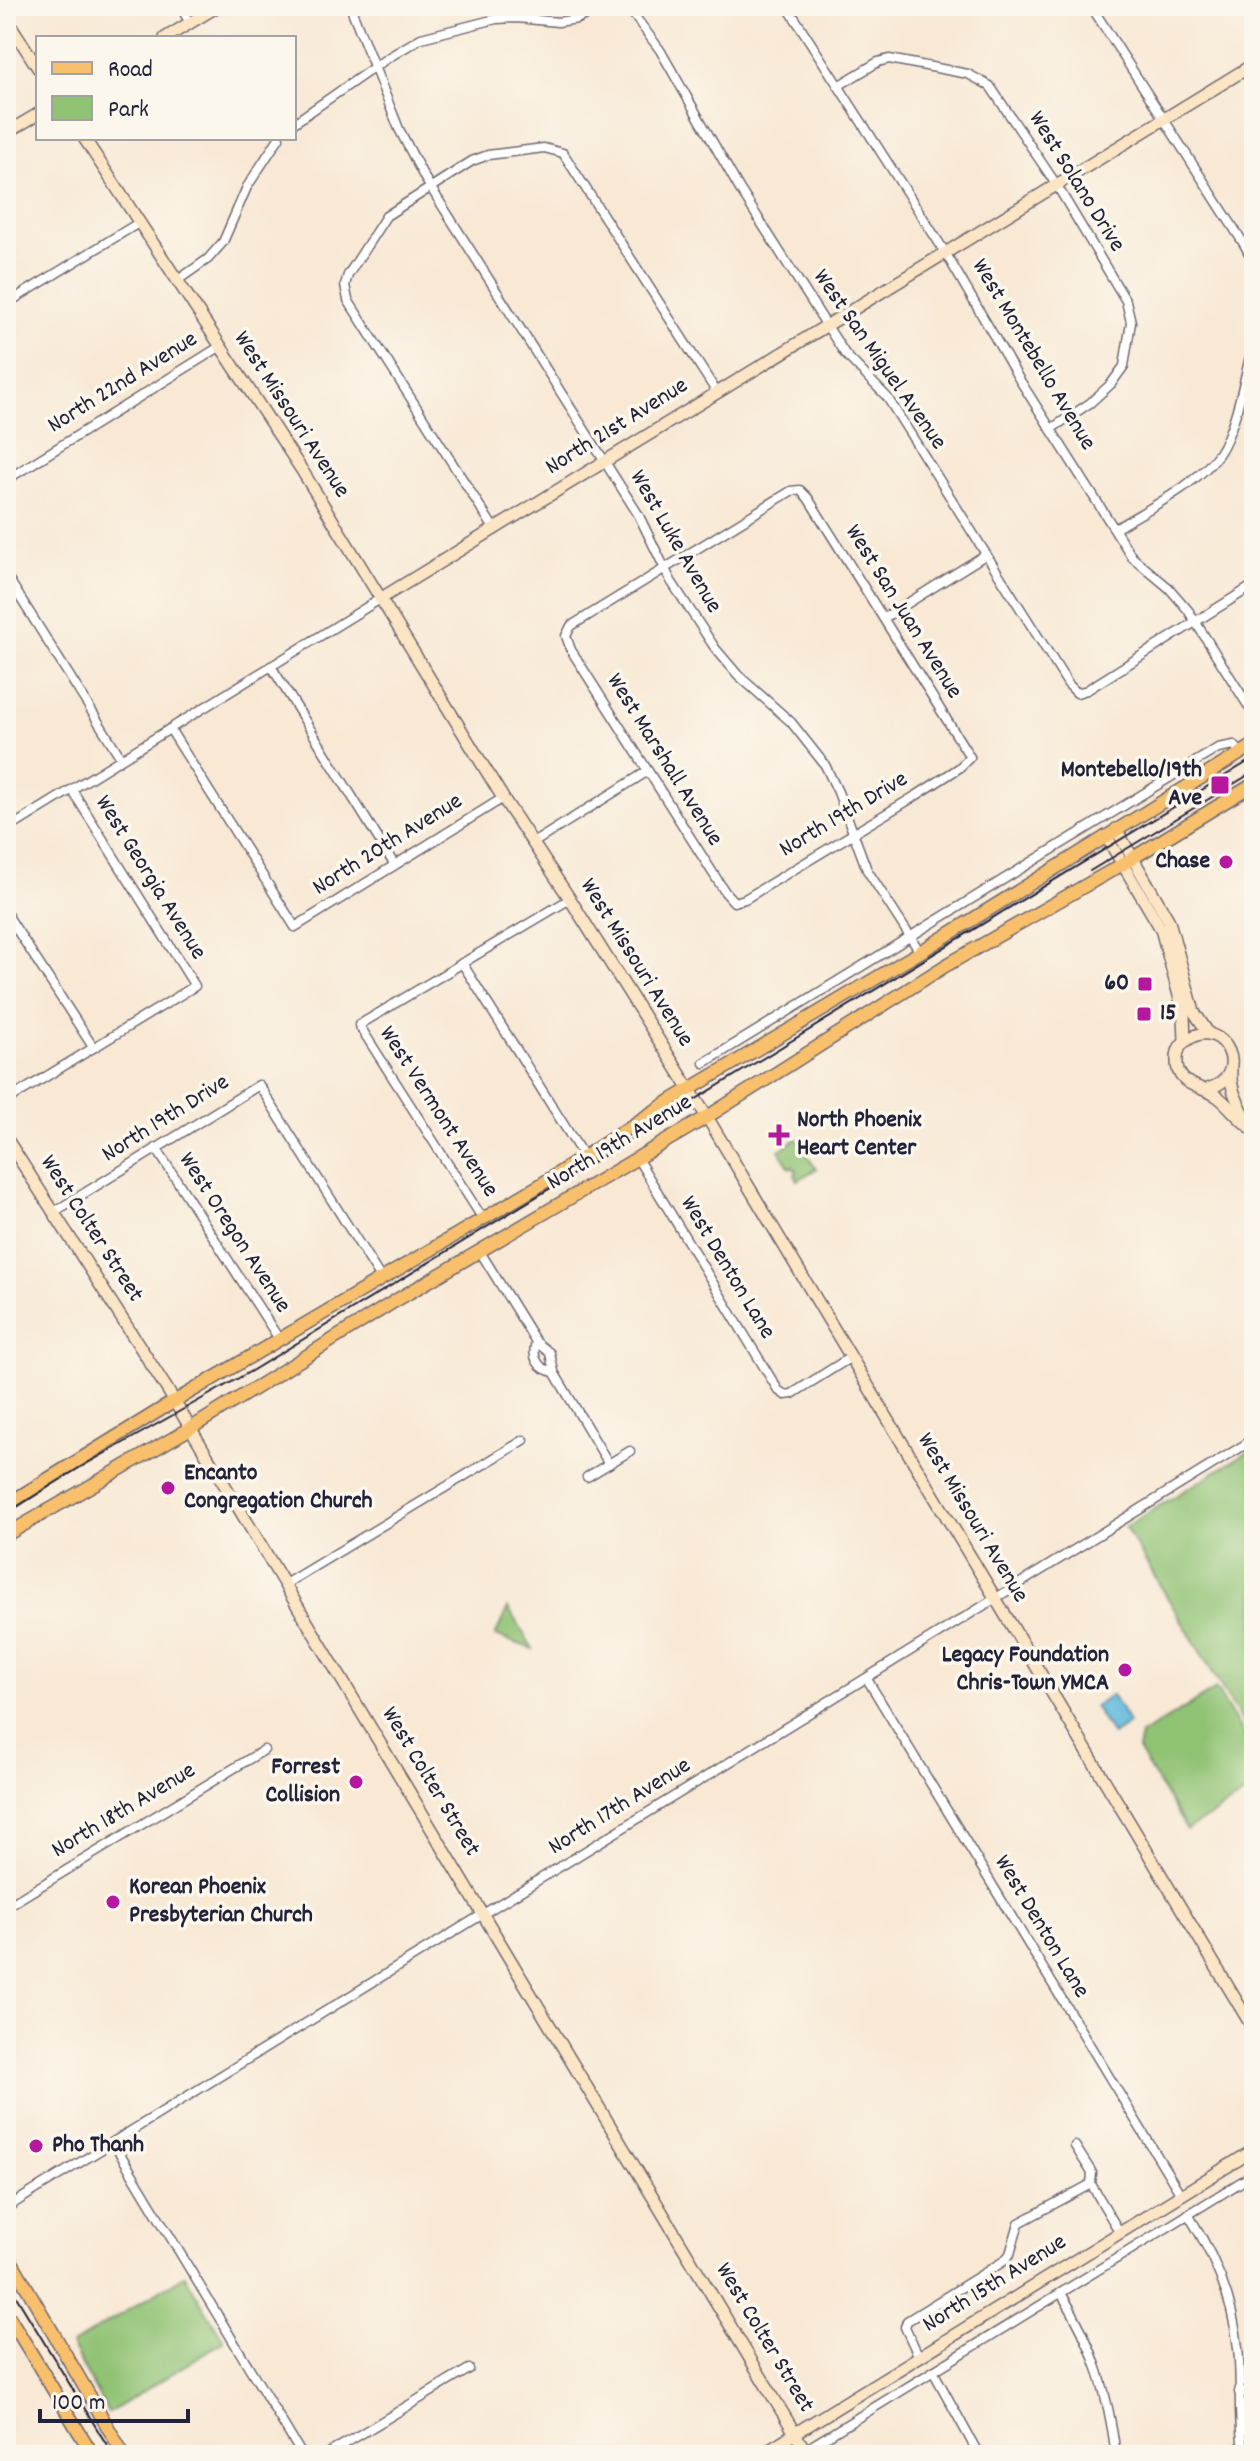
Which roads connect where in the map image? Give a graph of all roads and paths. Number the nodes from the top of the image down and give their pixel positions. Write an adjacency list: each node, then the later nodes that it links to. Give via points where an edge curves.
1 (180, 6): 9 (street)
2 (218, 6): 9 (street)
3 (350, 6): 13 (street, West Luke Avenue)
4 (604, 6): 13 (street, via 558,22 517,18 474,23 421,38)
5 (627, 6): 28 (street, West San Miguel Avenue, via 660,50 739,188)
6 (787, 6): 14 (street, West Montebello Avenue)
7 (1091, 6): 16 (street)
8 (6, 18): 12 (street)
9 (190, 23): 10 (street)
10 (168, 36)
11 (1254, 64): 16 (street, North 21st Avenue)
12 (36, 65)
13 (374, 67): 17 (street); 22 (street, West Luke Avenue)
14 (838, 86): 21 (street, West Solano Drive, via 889,59 968,74 990,86); 24 (street, West Montebello Avenue)
15 (36, 115): 18 (street)
16 (1162, 119): 21 (street, North 21st Avenue); 25 (street)
17 (296, 122)
18 (6, 133)
19 (85, 140): 23 (street, West Missouri Avenue)
20 (278, 140): 26 (street, via 247,187 223,242)
21 (1056, 184): 24 (street, North 21st Avenue); 32 (street, West Solano Drive, via 1114,278 1131,322 1124,366 1111,384)
22 (430, 187): 31 (street, via 488,155 552,149 568,159); 33 (street, West Luke Avenue); 36 (street, via 386,216 345,285 348,300)
23 (140, 222): 26 (street, West Missouri Avenue); 27 (street)
24 (945, 252): 28 (street, North 21st Avenue); 32 (street, West Montebello Avenue)
25 (1254, 263)
26 (178, 280): 30 (street, West Missouri Avenue)
27 (6, 304)
28 (828, 325): 31 (street, North 21st Avenue); 37 (street, West San Miguel Avenue, via 845,354 887,397)
29 (1254, 341): 35 (street, via 1219,453 1194,478)
30 (221, 346): 34 (street, North 22nd Avenue); 41 (street, West Missouri Avenue)
31 (716, 391): 33 (street, North 21st Avenue)
32 (1051, 429): 35 (street, West Montebello Avenue)
33 (605, 462): 36 (street, North 21st Avenue); 38 (street, West Luke Avenue)
34 (6, 480)
35 (1115, 529): 43 (street, West Montebello Avenue, via 1132,557 1169,588)
36 (495, 530): 41 (street, North 21st Avenue)
37 (985, 555): 42 (street); 43 (street, West San Miguel Avenue, via 1077,693)
38 (665, 568): 42 (street, West San Juan Avenue, via 800,490); 51 (street, West Marshall Avenue, via 571,626 566,636); 57 (street, West Luke Avenue, via 715,648 813,747)
39 (6, 575): 50 (street, West Georgia Avenue)
40 (1254, 585): 43 (street)
41 (380, 599): 44 (street, North 21st Avenue); 54 (street, West Missouri Avenue)
42 (884, 618): 49 (street, West San Juan Avenue)
43 (1196, 622): 45 (street, West Montebello Avenue)
44 (271, 666): 46 (street, North 21st Avenue); 60 (street)
45 (1254, 715)
46 (170, 729): 50 (street, North 21st Avenue); 60 (street, North 20th Avenue, via 295,927)
47 (1254, 745): 48 (main road, North 19th Avenue)
48 (1241, 753): 56 (main road, North 19th Avenue); 64 (street, North 19th Avenue, via 1234,745 1218,748)
49 (970, 757): 57 (street, North 19th Drive)
50 (121, 758): 53 (street, North 21st Avenue)
51 (648, 771): 58 (street); 62 (street, West Marshall Avenue)
52 (1254, 784): 59 (main road, North 19th Avenue)
53 (72, 790): 55 (street, North 21st Avenue); 69 (street, West Georgia Avenue, via 195,986)
54 (503, 798): 58 (street, West Missouri Avenue); 60 (street, North 20th Avenue)
55 (6, 830)
56 (1111, 832): 59 (street); 65 (main road, North 19th Avenue)
57 (853, 834): 62 (street, North 19th Drive); 64 (street, West Luke Avenue, via 867,870)
58 (533, 843): 61 (street, West Missouri Avenue)
59 (1128, 861): 67 (street, via 1169,921 1194,1012); 68 (street, via 1161,929 1184,1014); 75 (main road, North 19th Avenue, via 945,966)
60 (394, 864)
61 (570, 899): 66 (street); 73 (street, West Missouri Avenue)
62 (734, 902)
63 (6, 913): 69 (street)
64 (909, 936): 65 (street, West Luke Avenue); 70 (street, North 19th Avenue)
65 (920, 952): 73 (main road, North 19th Avenue)
66 (462, 963): 79 (street); 82 (street, West Vermont Avenue, via 359,1025)
67 (1209, 1034): 68 (street); 71 (street, via 1228,1048)
68 (1185, 1041): 72 (street, via 1177,1066 1184,1081)
69 (93, 1047): 74 (street)
70 (704, 1063)
71 (1231, 1069): 72 (street, via 1222,1083); 76 (street, via 1231,1087)
72 (1207, 1089): 76 (street)
73 (689, 1090): 75 (street, West Missouri Avenue); 79 (main road, North 19th Avenue)
74 (6, 1101)
75 (707, 1117): 80 (main road, North 19th Avenue); 87 (street, West Missouri Avenue)
76 (1252, 1130)
77 (6, 1138): 81 (street, West Colter Street)
78 (156, 1148): 81 (street, North 19th Drive); 84 (street, North 19th Drive, via 259,1085); 85 (street, West Oregon Avenue)
79 (584, 1157): 82 (main road, North 19th Avenue)
80 (637, 1158): 83 (main road, North 19th Avenue); 87 (street, West Denton Lane, via 778,1390 792,1394)
81 (54, 1212): 89 (street, West Colter Street)
82 (483, 1219): 84 (main road, North 19th Avenue)
83 (479, 1250): 86 (street); 90 (main road, North 19th Avenue)
84 (382, 1280): 85 (main road, North 19th Avenue)
85 (279, 1339): 89 (main road, North 19th Avenue)
86 (536, 1342): 88 (street, via 550,1353); 88 (street, via 537,1363)
87 (851, 1357): 99 (street, West Missouri Avenue)
88 (554, 1372): 94 (street)
89 (174, 1401): 90 (street, West Colter Street); 96 (main road, North 19th Avenue)
90 (191, 1428): 97 (main road, North 19th Avenue); 98 (street, West Colter Street)
91 (1254, 1439): 99 (street, North 17th Avenue)
92 (524, 1440): 98 (street)
93 (630, 1451): 94 (street)
94 (609, 1464): 95 (street)
95 (587, 1477)
96 (6, 1505)
97 (6, 1535)
98 (285, 1584): 103 (street, West Colter Street)
99 (994, 1599): 100 (street, North 17th Avenue); 104 (street, West Missouri Avenue)
100 (867, 1679): 103 (street, North 17th Avenue); 110 (street, West Denton Lane)
101 (264, 1750): 102 (street, North 18th Avenue)
102 (6, 1907)
103 (484, 1915): 105 (street, North 17th Avenue); 122 (street, West Colter Street)
104 (1254, 2030)
105 (113, 2142): 111 (street, North 17th Avenue); 126 (street)
106 (1075, 2146): 109 (street, via 1092,2173)
107 (1254, 2150): 110 (street, North 15th Avenue)
108 (1254, 2174): 112 (street, North 15th Avenue)
109 (1091, 2184): 113 (street); 117 (street, via 1019,2223 1004,2261 907,2321)
110 (1181, 2195): 113 (street, North 15th Avenue)
111 (6, 2208)
112 (1188, 2214): 115 (street, North 15th Avenue); 121 (street, via 1211,2255 1232,2312)
113 (1120, 2233): 117 (street, North 15th Avenue)
114 (6, 2252): 125 (main road)
115 (1061, 2293): 119 (street, North 15th Avenue); 130 (street, via 1094,2353)
116 (6, 2312): 124 (main road)
117 (919, 2357): 122 (street, North 15th Avenue)
118 (469, 2369): 127 (street)
119 (933, 2371): 123 (street, North 15th Avenue); 129 (street)
120 (1254, 2391): 121 (street)
121 (1239, 2392): 131 (street)
122 (795, 2433): 123 (street, West Colter Street); 128 (street, North 15th Avenue)
123 (803, 2453)
124 (93, 2455)
125 (124, 2455)
126 (302, 2455)
127 (326, 2455)
128 (760, 2455)
129 (979, 2455)
130 (1116, 2455)
131 (1244, 2455)

